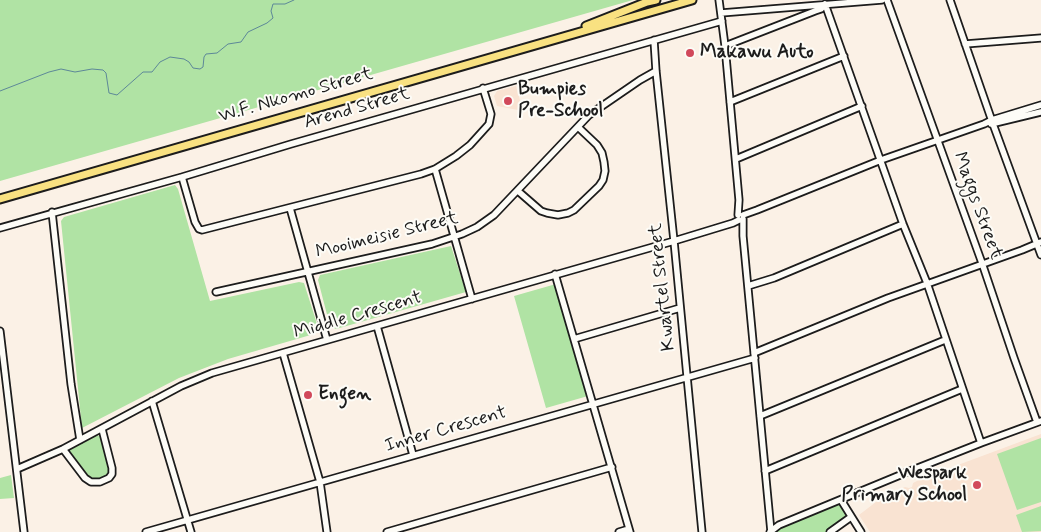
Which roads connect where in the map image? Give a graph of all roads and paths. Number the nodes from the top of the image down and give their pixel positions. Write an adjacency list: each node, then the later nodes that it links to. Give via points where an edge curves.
1 (692, 0): 12 (main road, W.F. Nkomo Street)
2 (719, 0): 8 (street)
3 (882, 0): 7 (street)
4 (886, 0): 26 (street, Maggs Street)
5 (950, 0): 13 (street)
6 (652, 1): 12 (main road, W.F. Nkomo Street)
7 (825, 4): 8 (street); 14 (street, via 820,9); 15 (street)
8 (721, 13): 9 (street)
9 (722, 21): 11 (street, Arend Street); 14 (street)
10 (1041, 38): 13 (street)
11 (654, 40): 16 (street, Kwartel Street); 17 (street, Arend Street)
12 (541, 43): 32 (main road, W.F. Nkomo Street)
13 (966, 44): 23 (street)
14 (725, 46): 18 (street)
15 (844, 56): 18 (street); 19 (street)
16 (656, 71): 24 (street, Mooimeisie Street, via 596,110); 39 (street, Kwartel Street)
17 (483, 88): 29 (street, via 491,116 489,124 463,151); 30 (street, Arend Street)
18 (730, 102): 27 (street)
19 (862, 106): 27 (street); 28 (street)
20 (1041, 106): 23 (street, Middle Crescent)
21 (1041, 112): 22 (street, Middle Crescent)
22 (1007, 121): 23 (street, Middle Crescent); 25 (street)
23 (992, 122): 25 (street); 26 (street, Middle Crescent)
24 (578, 127): 31 (street, Mooimeisie Street); 31 (street, via 597,145 604,158 603,180 599,186 574,210 563,214 541,211)
25 (996, 132): 40 (street)
26 (937, 140): 28 (street, Middle Crescent); 41 (street, Maggs Street)
27 (736, 159): 35 (street)
28 (881, 160): 35 (street, Middle Crescent); 36 (street)
29 (435, 169): 33 (street); 38 (street)
30 (182, 177): 33 (street, via 195,222 202,230); 34 (street, Arend Street)
31 (518, 191): 38 (street, Mooimeisie Street, via 494,215)
32 (0, 197)
33 (290, 208): 42 (street)
34 (52, 212): 37 (street, Arend Street); 63 (street)
35 (741, 217): 39 (street, Middle Crescent); 45 (street)
36 (903, 224): 44 (street); 45 (street)
37 (0, 228)
38 (454, 238): 42 (street, Mooimeisie Street); 47 (street)
39 (674, 241): 43 (street, Middle Crescent); 48 (street, Kwartel Street)
40 (1040, 247): 41 (street, Inner Crescent)
41 (982, 263): 44 (street, Inner Crescent); 61 (street, Maggs Street)
42 (308, 272): 46 (street, Mooimeisie Street); 52 (street)
43 (555, 274): 47 (street, Middle Crescent); 51 (street)
44 (927, 283): 53 (street); 55 (street, Inner Crescent)
45 (748, 286): 55 (street)
46 (216, 292)
47 (472, 299): 49 (street, Middle Crescent)
48 (680, 308): 51 (street); 56 (street, Kwartel Street)
49 (377, 326): 52 (street, Middle Crescent); 66 (street)
50 (0, 331): 68 (street)
51 (574, 339): 59 (street)
52 (327, 340): 54 (street, Middle Crescent)
53 (945, 340): 57 (street); 60 (street)
54 (283, 353): 58 (street, Middle Crescent, via 196,379); 70 (street)
55 (755, 355): 56 (street, Inner Crescent); 60 (street)
56 (687, 377): 59 (street, Inner Crescent); 81 (street, Kwartel Street)
57 (962, 390): 64 (street); 69 (street)
58 (152, 402): 62 (street, Middle Crescent); 73 (street)
59 (594, 404): 66 (street, Inner Crescent); 67 (street)
60 (760, 416): 69 (street)
61 (1039, 421): 64 (street)
62 (102, 429): 63 (street, Middle Crescent); 65 (street, via 112,468 109,478 90,482)
63 (80, 440): 65 (street, Middle Crescent)
64 (981, 443): 71 (street)
65 (63, 449): 68 (street, Middle Crescent)
66 (413, 455): 70 (street, Inner Crescent)
67 (612, 467): 74 (street); 79 (street)
68 (17, 469): 75 (street)
69 (765, 471): 82 (street)
70 (320, 482): 73 (street, Inner Crescent); 78 (street)
71 (841, 500): 72 (street); 82 (street, via 779,525)
72 (851, 517): 83 (street); 84 (street)
73 (188, 520): 76 (street, Inner Crescent); 77 (street)
74 (630, 531): 80 (street)
75 (24, 532)
76 (146, 532)
77 (191, 532)
78 (327, 532)
79 (387, 532)
80 (619, 532)
81 (702, 532)
82 (771, 532)
83 (830, 532)
84 (861, 532)

